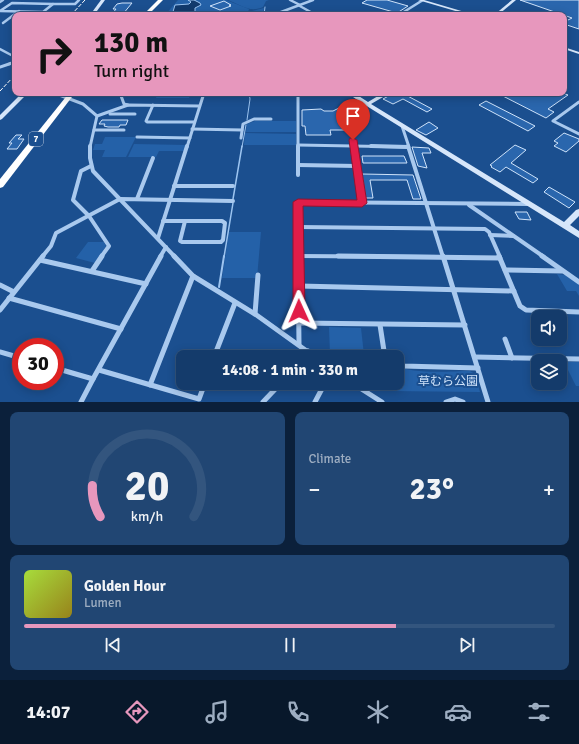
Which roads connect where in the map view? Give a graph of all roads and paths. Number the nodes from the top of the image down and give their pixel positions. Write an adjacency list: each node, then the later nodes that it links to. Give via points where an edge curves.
1 (3, 0): 11 (street)
2 (17, 0): 13 (street)
3 (79, 0): 14 (street, via 75,4)
4 (102, 0): 18 (street)
5 (161, 0): 19 (highway)
6 (290, 0): 15 (street)
7 (303, 0): 12 (street)
8 (313, 0): 12 (street)
9 (422, 0): 22 (street); 23 (street)
10 (514, 0): 24 (street)
11 (0, 2)
12 (308, 2): 15 (street)
13 (12, 3): 14 (street); 16 (street, via 0,11)
14 (53, 4): 17 (street)
15 (299, 5): 20 (street); 21 (street)
16 (19, 11): 17 (street)
17 (43, 12)
18 (94, 12)
19 (148, 12)
20 (281, 12)
21 (311, 12)
22 (404, 12)
23 (463, 12)
24 (500, 12)
25 (12, 16): 26 (street)
26 (3, 23)
27 (0, 49): 30 (street)
28 (567, 49): 29 (street)
29 (579, 53)
30 (11, 55)
31 (12, 63): 32 (street)
32 (0, 67)
33 (23, 96): 48 (street)
34 (70, 96): 47 (street, via 94,111); 69 (highway, 7)
35 (121, 96): 42 (street, via 124,104)
36 (203, 96): 44 (street)
37 (298, 96): 61 (street)
38 (355, 96): 41 (street)
39 (382, 96): 41 (street)
40 (579, 102): 56 (street, via 553,121)
41 (367, 104): 51 (street)
42 (128, 105): 43 (street); 45 (street)
43 (153, 106): 44 (street); 50 (street, via 147,122)
44 (199, 106): 50 (street)
45 (106, 114): 46 (street); 47 (street)
46 (135, 114)
47 (97, 116): 53 (street)
48 (0, 118)
49 (271, 119): 55 (street, via 243,122)
50 (194, 122): 52 (street)
51 (402, 126): 63 (street); 78 (street)
52 (192, 129): 55 (street); 58 (street)
53 (94, 130): 54 (street); 66 (street, via 90,150)
54 (124, 130)
55 (242, 130): 59 (street)
56 (579, 134)
57 (137, 137): 58 (street)
58 (190, 138): 70 (street)
59 (241, 138)
60 (353, 140): 62 (street)
61 (298, 145): 62 (street); 65 (street)
62 (354, 146): 63 (street); 67 (street)
63 (408, 147): 77 (street)
64 (153, 158): 73 (street)
65 (298, 165): 67 (street); 68 (street)
66 (91, 166): 72 (street); 81 (street, via 81,171 73,200)
67 (357, 166): 76 (street)
68 (298, 175)
69 (0, 185)
70 (174, 186): 71 (street); 74 (street)
71 (233, 186)
72 (120, 199): 73 (street); 81 (street); 90 (street)
73 (137, 199): 74 (street)
74 (170, 200): 75 (street); 82 (street)
75 (232, 201)
76 (362, 203): 77 (street); 85 (street, via 298,202)
77 (426, 204): 79 (street); 86 (street)
78 (528, 204): 79 (street); 84 (street)
79 (469, 205): 89 (street)
80 (579, 212): 84 (street)
81 (89, 216): 95 (street, via 56,233); 97 (street, via 109,246)
82 (163, 221): 83 (street); 90 (street)
83 (185, 221): 83 (street, via 222,221 225,223 223,240 182,242 180,241)
84 (564, 226): 88 (street)
85 (298, 227): 86 (street); 92 (street)
86 (434, 228): 87 (street, via 485,229); 93 (street)
87 (490, 235): 89 (street); 94 (street)
88 (579, 235)
89 (515, 236): 98 (street)
90 (158, 238): 91 (street)
91 (166, 247): 99 (street); 102 (street)
92 (298, 256): 93 (street); 104 (street)
93 (443, 258): 94 (street); 105 (street)
94 (500, 258): 96 (street)
95 (40, 260): 97 (street); 107 (street)
96 (505, 270): 98 (street); 106 (street)
97 (92, 271): 102 (street)
98 (563, 271): 101 (street)
99 (193, 276): 109 (street); 132 (street)
100 (258, 276): 112 (street)
101 (579, 282)
102 (146, 284): 116 (street)
103 (0, 285): 107 (street)
104 (299, 286): 105 (street); 113 (street)
105 (453, 289): 106 (street); 115 (street)
106 (514, 291): 111 (street, via 520,306 526,310)
107 (14, 292): 108 (street)
108 (9, 298): 110 (street); 116 (street)
109 (234, 303): 112 (street); 119 (street)
110 (0, 310)
111 (579, 312)
112 (255, 314): 118 (street)
113 (299, 323): 114 (street); 118 (street)
114 (380, 325): 115 (street); 121 (street)
115 (465, 325): 124 (street)
116 (121, 329): 129 (street)
117 (505, 339): 125 (street)
118 (299, 344): 120 (street)
119 (217, 350)
120 (307, 350)
121 (384, 350)
122 (0, 352): 123 (street)
123 (12, 355)
124 (474, 357): 125 (street); 128 (street)
125 (512, 358): 126 (street)
126 (579, 359)
127 (404, 366): 128 (street)
128 (478, 368): 143 (street)
129 (98, 370): 131 (street); 132 (street)
130 (64, 371): 131 (street)
131 (93, 379): 137 (street)
132 (150, 385): 133 (street, via 199,399)
133 (202, 390)
134 (274, 390): 138 (street)
135 (321, 390): 139 (street)
136 (363, 390): 140 (street)
137 (81, 402)
138 (262, 402)
139 (315, 402)
140 (382, 402)
141 (446, 402): 142 (street, via 458,399)
142 (463, 402)
143 (488, 402)

